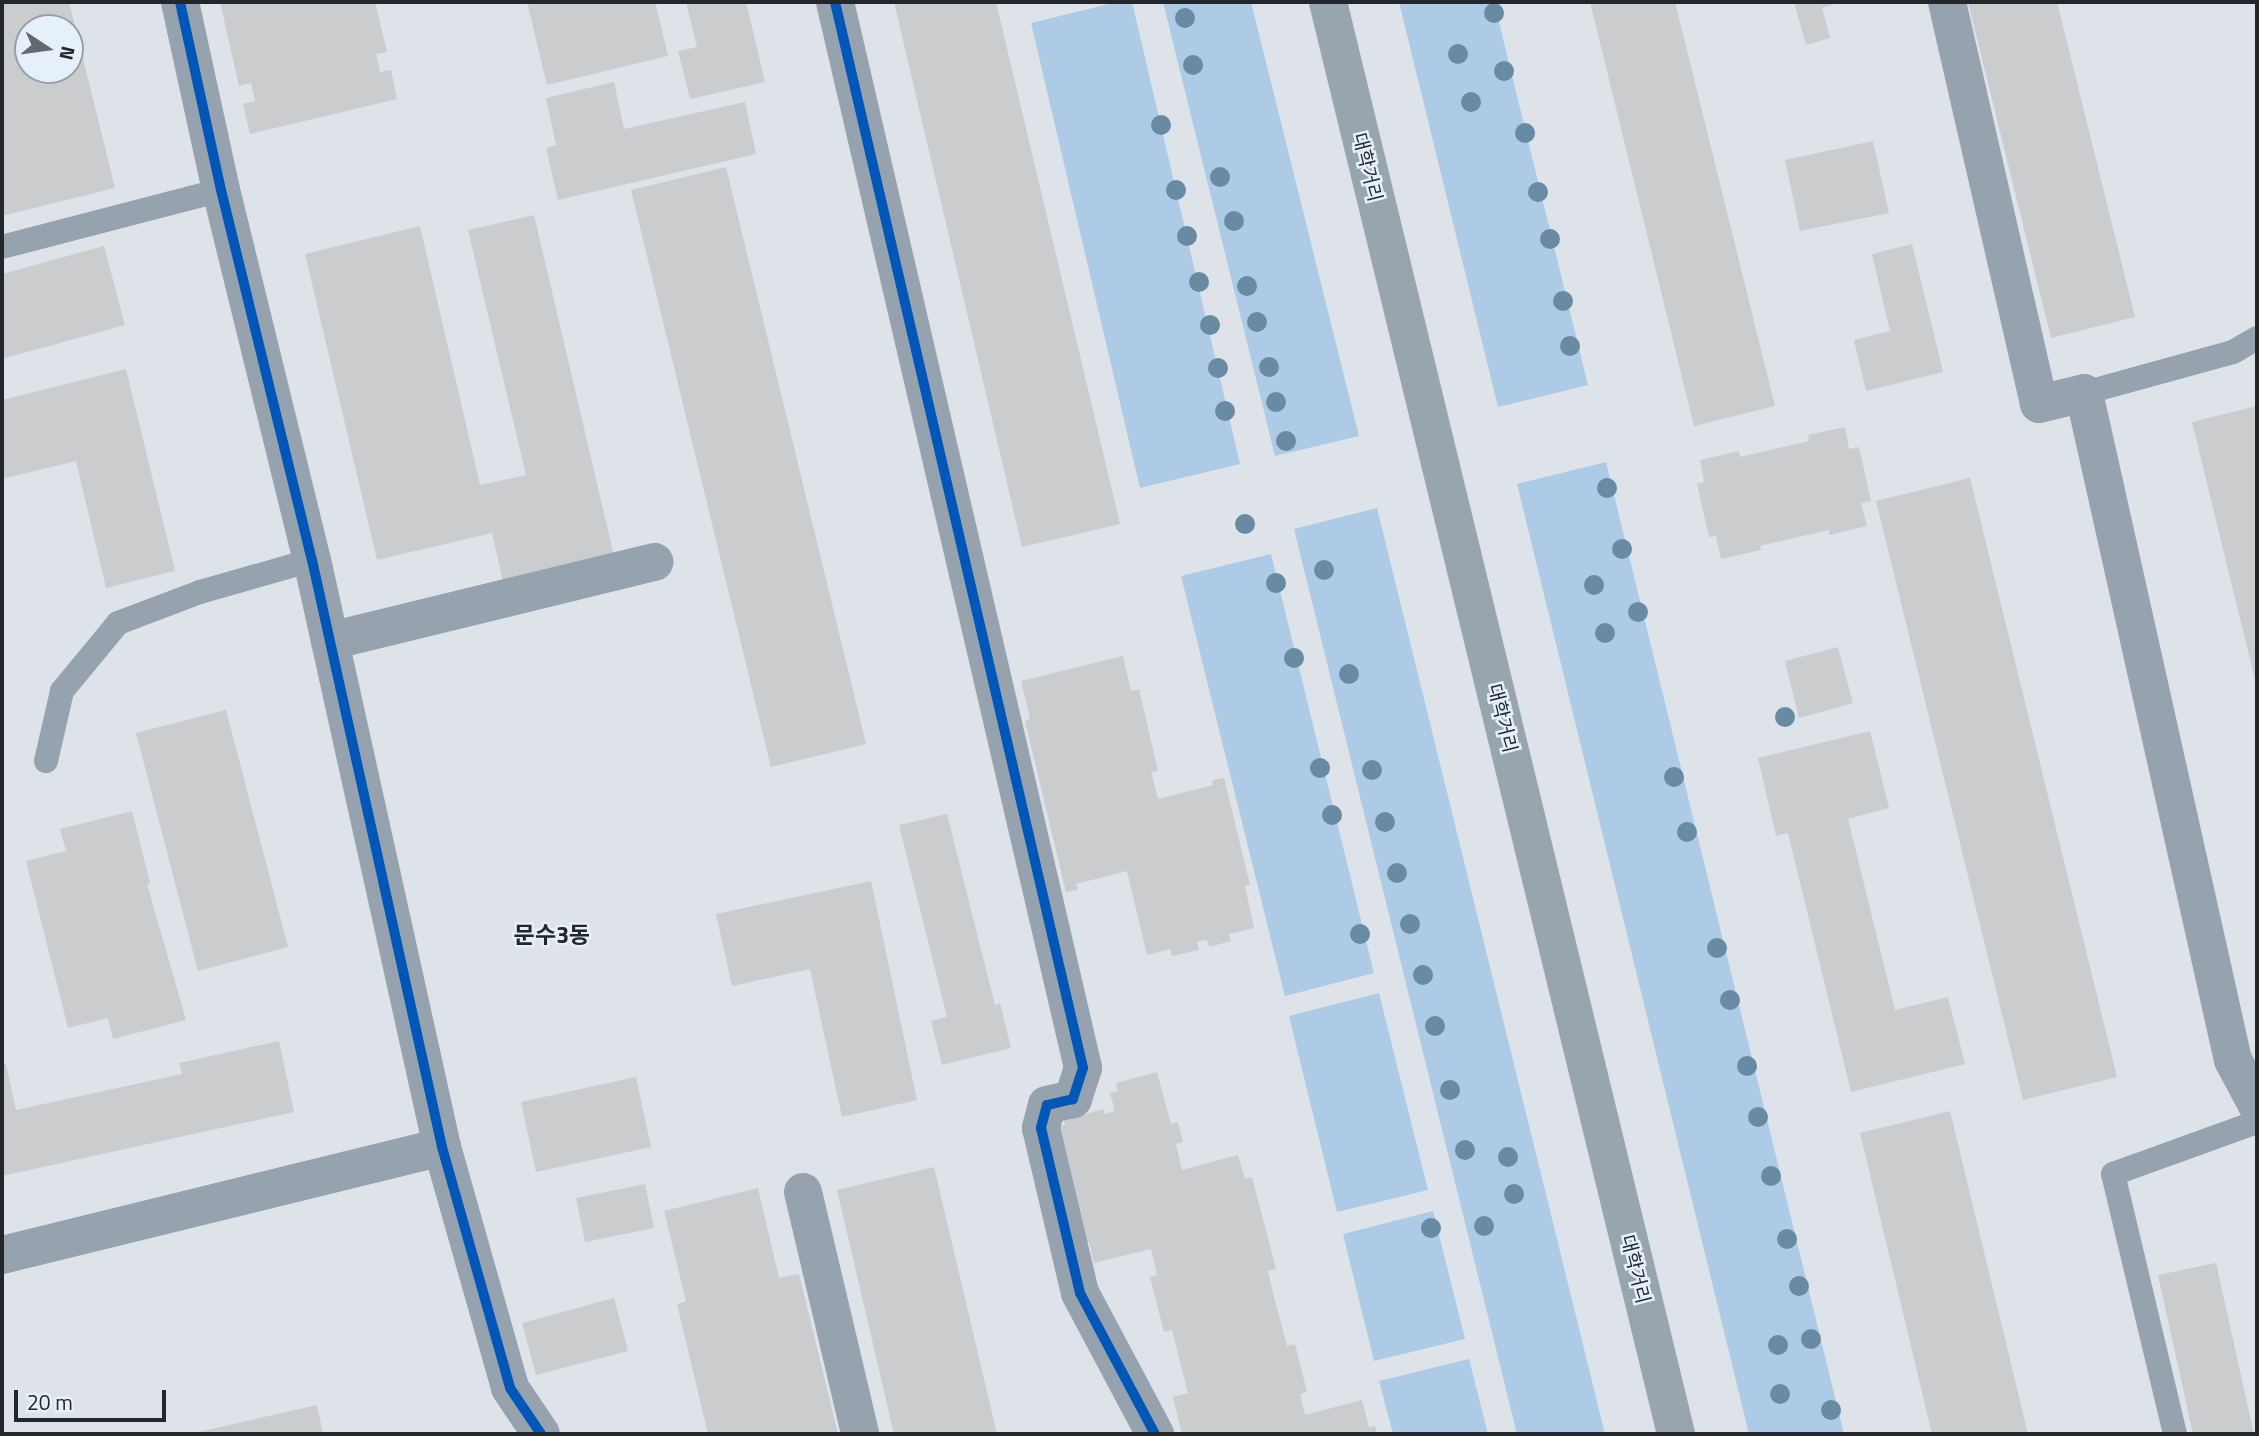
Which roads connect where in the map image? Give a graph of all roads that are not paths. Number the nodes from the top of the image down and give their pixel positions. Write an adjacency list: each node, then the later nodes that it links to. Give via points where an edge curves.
1 (180, 2): 5 (street)
2 (835, 2): 20 (street, via 1083,1068 1073,1099 1047,1105 1041,1128 1080,1293)
3 (1328, 2): 21 (main road, 대학거리)
4 (1947, 2): 8 (street, via 2039,404)
5 (221, 190): 6 (lane); 9 (street)
6 (2, 247)
7 (2257, 338): 8 (lane, via 2233,352)
8 (2084, 393): 13 (street, via 2233,1060)
9 (312, 560): 11 (street); 12 (lane, via 200,592 118,623 62,691)
10 (655, 562): 11 (street)
11 (330, 641): 15 (street)
12 (46, 761)
13 (2257, 1105)
14 (2257, 1122): 22 (lane, via 2113,1174)
15 (442, 1147): 17 (street); 18 (street, via 510,1388)
16 (803, 1192): 19 (street)
17 (2, 1255)
18 (541, 1434)
19 (860, 1434)
20 (1156, 1434)
21 (1676, 1434)
22 (2175, 1434)

